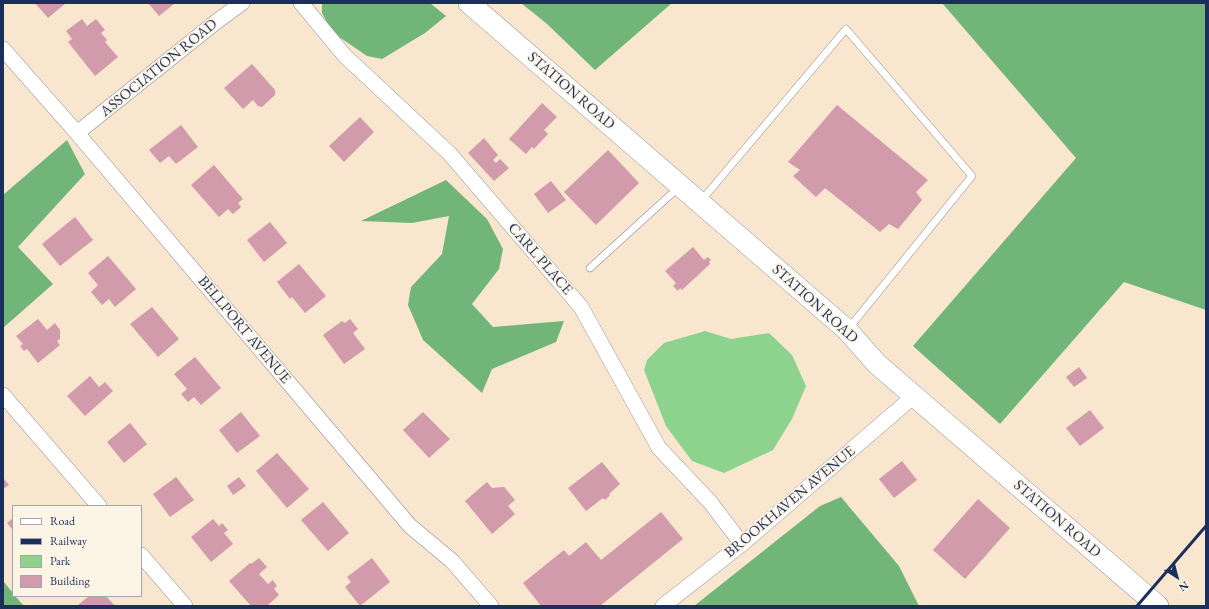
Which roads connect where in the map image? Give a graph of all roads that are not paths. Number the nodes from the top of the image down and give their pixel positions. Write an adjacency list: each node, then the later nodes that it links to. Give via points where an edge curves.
1 (242, 3): 5 (street, ASSOCIATION ROAD)
2 (301, 3): 13 (street, CARL PLACE, via 345,56 450,154 581,307 659,448 710,502)
3 (470, 3): 6 (main road, STATION ROAD)
4 (3, 49): 5 (street, BELLPORT AVENUE)
5 (77, 133): 16 (street, BELLPORT AVENUE, via 410,526 452,561)
6 (681, 186): 7 (main road, STATION ROAD); 8 (lane)
7 (700, 202): 9 (main road, STATION ROAD); 9 (lane, via 846,28 972,176)
8 (590, 268)
9 (847, 330): 11 (main road, STATION ROAD, via 877,364)
10 (3, 396): 12 (street)
11 (914, 396): 13 (street, BROOKHAVEN AVENUE); 18 (main road, STATION ROAD)
12 (98, 505)
13 (742, 544): 17 (street, BROOKHAVEN AVENUE)
14 (142, 556): 15 (street)
15 (185, 606)
16 (490, 606)
17 (663, 606)
18 (1158, 606)

